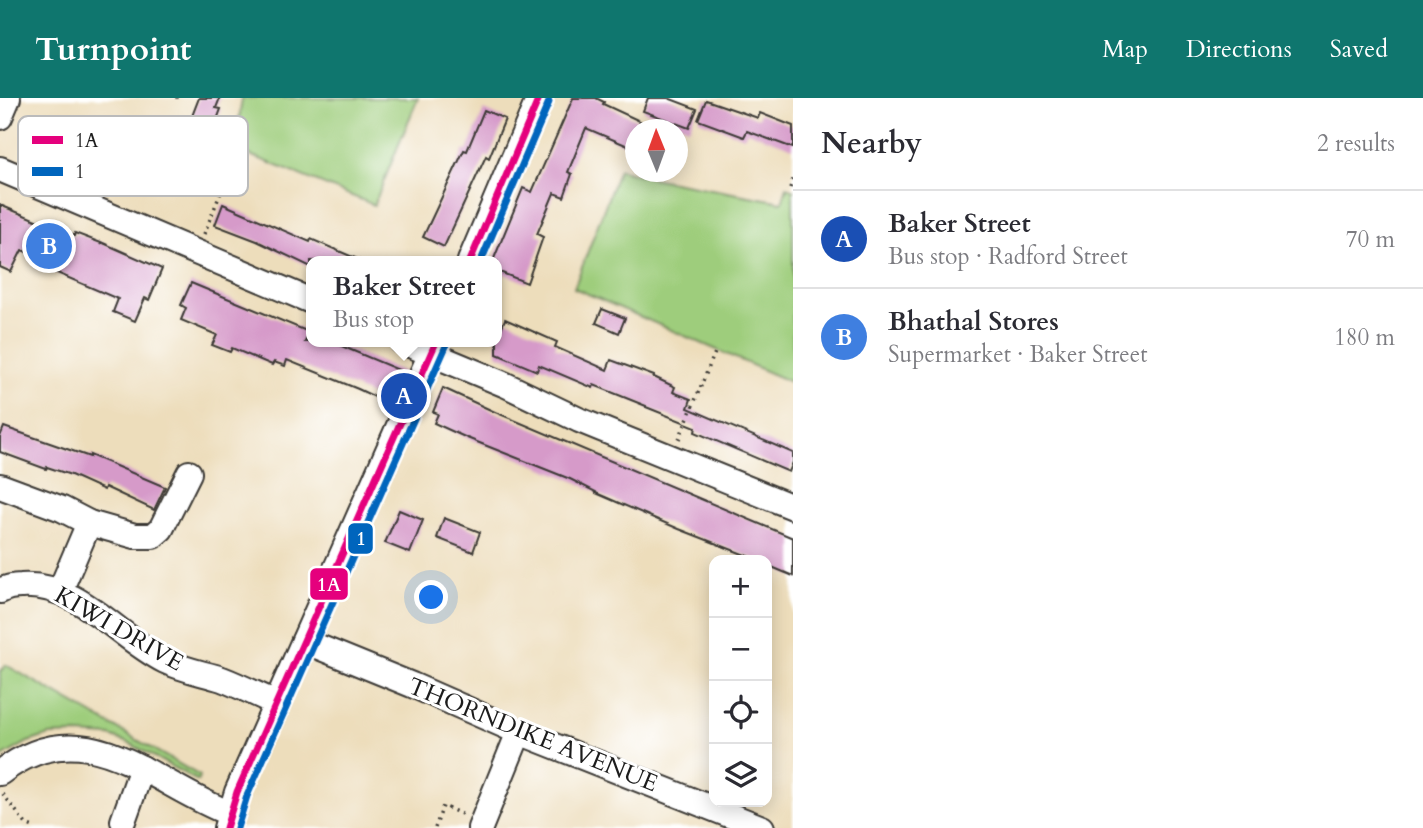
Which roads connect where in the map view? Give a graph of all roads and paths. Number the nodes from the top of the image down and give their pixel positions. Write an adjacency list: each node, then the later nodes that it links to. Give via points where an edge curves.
1 (8, 98): 3 (street)
2 (539, 98): 11 (street)
3 (0, 117)
4 (0, 169): 5 (street)
5 (18, 177)
6 (793, 179): 7 (path)
7 (790, 188)
8 (64, 196): 10 (street)
9 (219, 196): 10 (path)
10 (196, 252): 12 (street)
11 (472, 256)
12 (306, 300)
13 (434, 348): 15 (street, via 579,419); 22 (street)
14 (716, 350): 15 (path)
15 (672, 457): 18 (street)
16 (189, 473): 19 (street, via 153,536 135,536)
17 (0, 486): 19 (street)
18 (793, 507)
19 (89, 523): 21 (street)
20 (0, 591): 21 (street, KIWI DRIVE, via 28,586)
21 (60, 591): 23 (street, KIWI DRIVE, via 177,667 221,679)
22 (303, 641): 23 (street); 24 (street, THORNDIKE AVENUE)
23 (276, 703): 28 (street)
24 (519, 732): 30 (street); 31 (street, THORNDIKE AVENUE)
25 (142, 768): 26 (street, via 107,752 61,747 33,753); 28 (street); 29 (street)
26 (0, 773)
27 (0, 789): 32 (path, via 26,824)
28 (227, 820)
29 (123, 821)
30 (481, 825): 33 (path, via 443,806)
31 (747, 825)
32 (36, 828)
33 (435, 828)

